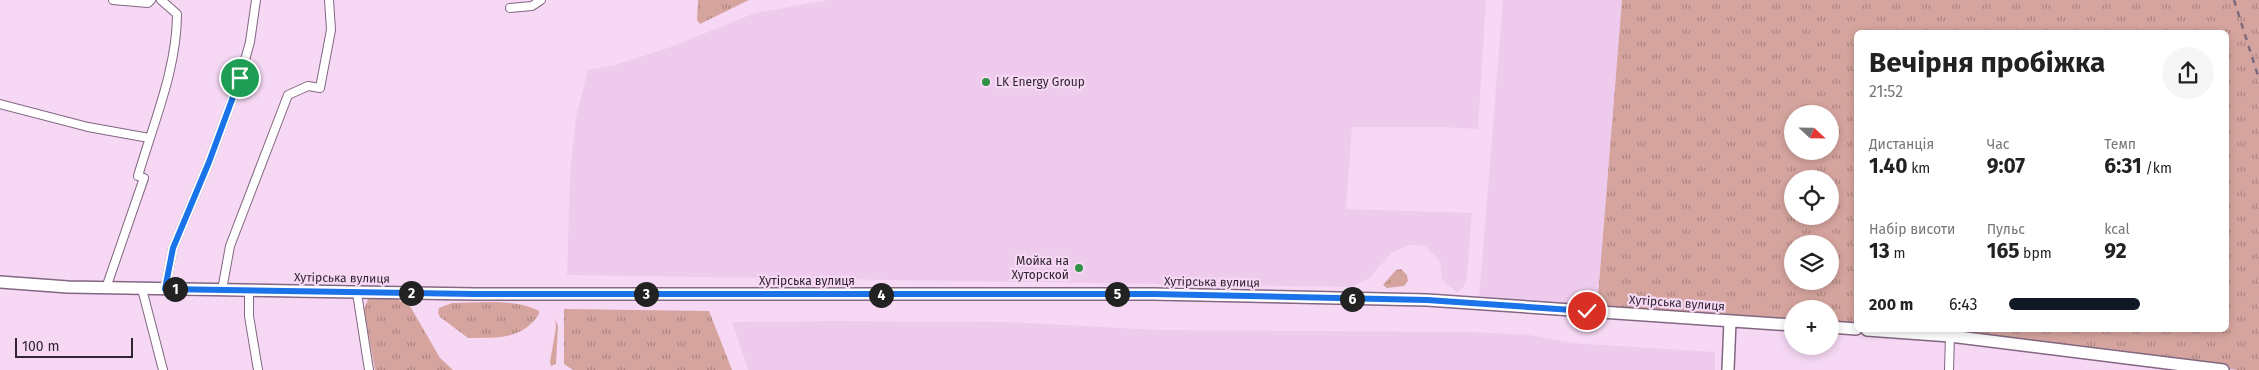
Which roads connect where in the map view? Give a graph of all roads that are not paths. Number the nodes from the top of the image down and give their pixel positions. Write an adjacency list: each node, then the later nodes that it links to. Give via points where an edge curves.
1 (113, 0): 2 (street, via 148,3)
2 (151, 0)
3 (161, 0): 9 (street, via 177,14 177,37)
4 (256, 0): 13 (street, via 250,42 240,78 173,248)
5 (329, 0): 14 (street, via 331,30 320,88 308,86 288,94 230,246)
6 (541, 0): 7 (street, via 532,6)
7 (510, 8)
8 (0, 104): 9 (street, via 88,127)
9 (149, 138): 11 (street, via 138,176 144,178)
10 (0, 282): 11 (main road, Хутірська вулиця)
11 (106, 288): 12 (main road, Хутірська вулиця)
12 (142, 288): 13 (main road, Хутірська вулиця); 23 (street)
13 (165, 289): 14 (main road, Хутірська вулиця)
14 (222, 290): 15 (main road, Хутірська вулиця)
15 (249, 290): 16 (main road, Хутірська вулиця); 24 (street, via 249,316)
16 (357, 292): 17 (main road, Хутірська вулиця, via 1153,294 1427,300); 25 (street)
17 (1730, 321): 18 (main road, Хутірська вулиця); 26 (main road)
18 (1784, 324)
19 (1839, 328): 20 (main road)
20 (1854, 329)
21 (1895, 332): 22 (main road)
22 (1950, 336): 27 (street); 28 (main road)
23 (163, 370)
24 (258, 370)
25 (369, 370)
26 (1728, 370)
27 (1949, 370)
28 (2223, 370)

